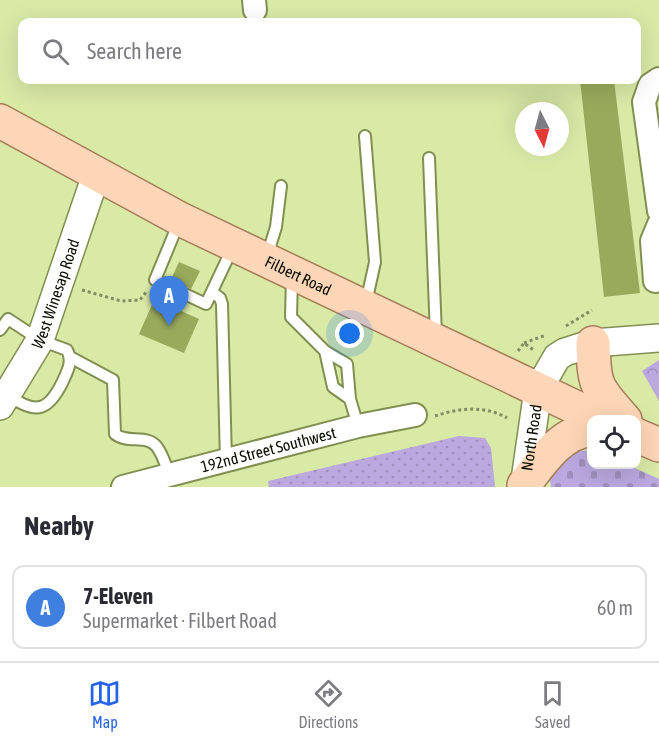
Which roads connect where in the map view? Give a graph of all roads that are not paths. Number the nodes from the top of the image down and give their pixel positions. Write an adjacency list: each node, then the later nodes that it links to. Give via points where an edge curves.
1 (648, 80): 7 (street, via 644,102)
2 (0, 121): 5 (main road, Filbert Road)
3 (365, 136): 14 (lane, via 375,262)
4 (429, 158): 18 (lane)
5 (96, 175): 8 (main road, Filbert Road); 17 (street, West Winesap Road)
6 (281, 186): 11 (lane, via 276,227)
7 (659, 210)
8 (180, 219): 10 (main road, Filbert Road); 13 (lane, via 155,280 206,304)
9 (659, 224): 12 (street, via 652,241)
10 (235, 244): 11 (main road, Filbert Road); 13 (lane)
11 (279, 265): 14 (main road, Filbert Road); 20 (lane, via 291,317)
12 (655, 281)
13 (212, 292): 30 (lane, via 222,304)
14 (365, 307): 18 (main road, Filbert Road)
15 (0, 330): 17 (lane, via 8,320)
16 (659, 338): 19 (street)
17 (40, 340): 21 (lane, via 67,350); 24 (street, West Winesap Road)
18 (436, 341): 22 (main road, Filbert Road)
19 (593, 343): 22 (street, via 557,357); 27 (main road, via 596,385)
20 (326, 351): 23 (lane, via 333,387); 23 (lane, via 347,364)
21 (70, 357): 24 (lane, via 53,401 46,406); 31 (lane, via 113,380 116,434 158,447)
22 (538, 390): 26 (main road, Filbert Road); 32 (street, North Road)
23 (350, 399): 28 (lane)
24 (4, 401)
25 (415, 415): 28 (street, 192nd Street Southwest)
26 (591, 415)
27 (622, 415)
28 (358, 426): 30 (street, 192nd Street Southwest)
29 (587, 431): 32 (main road, via 558,446)
30 (226, 461): 31 (street, 192nd Street Southwest)
31 (170, 476): 33 (street, 192nd Street Southwest)
32 (524, 486)
33 (123, 487)

